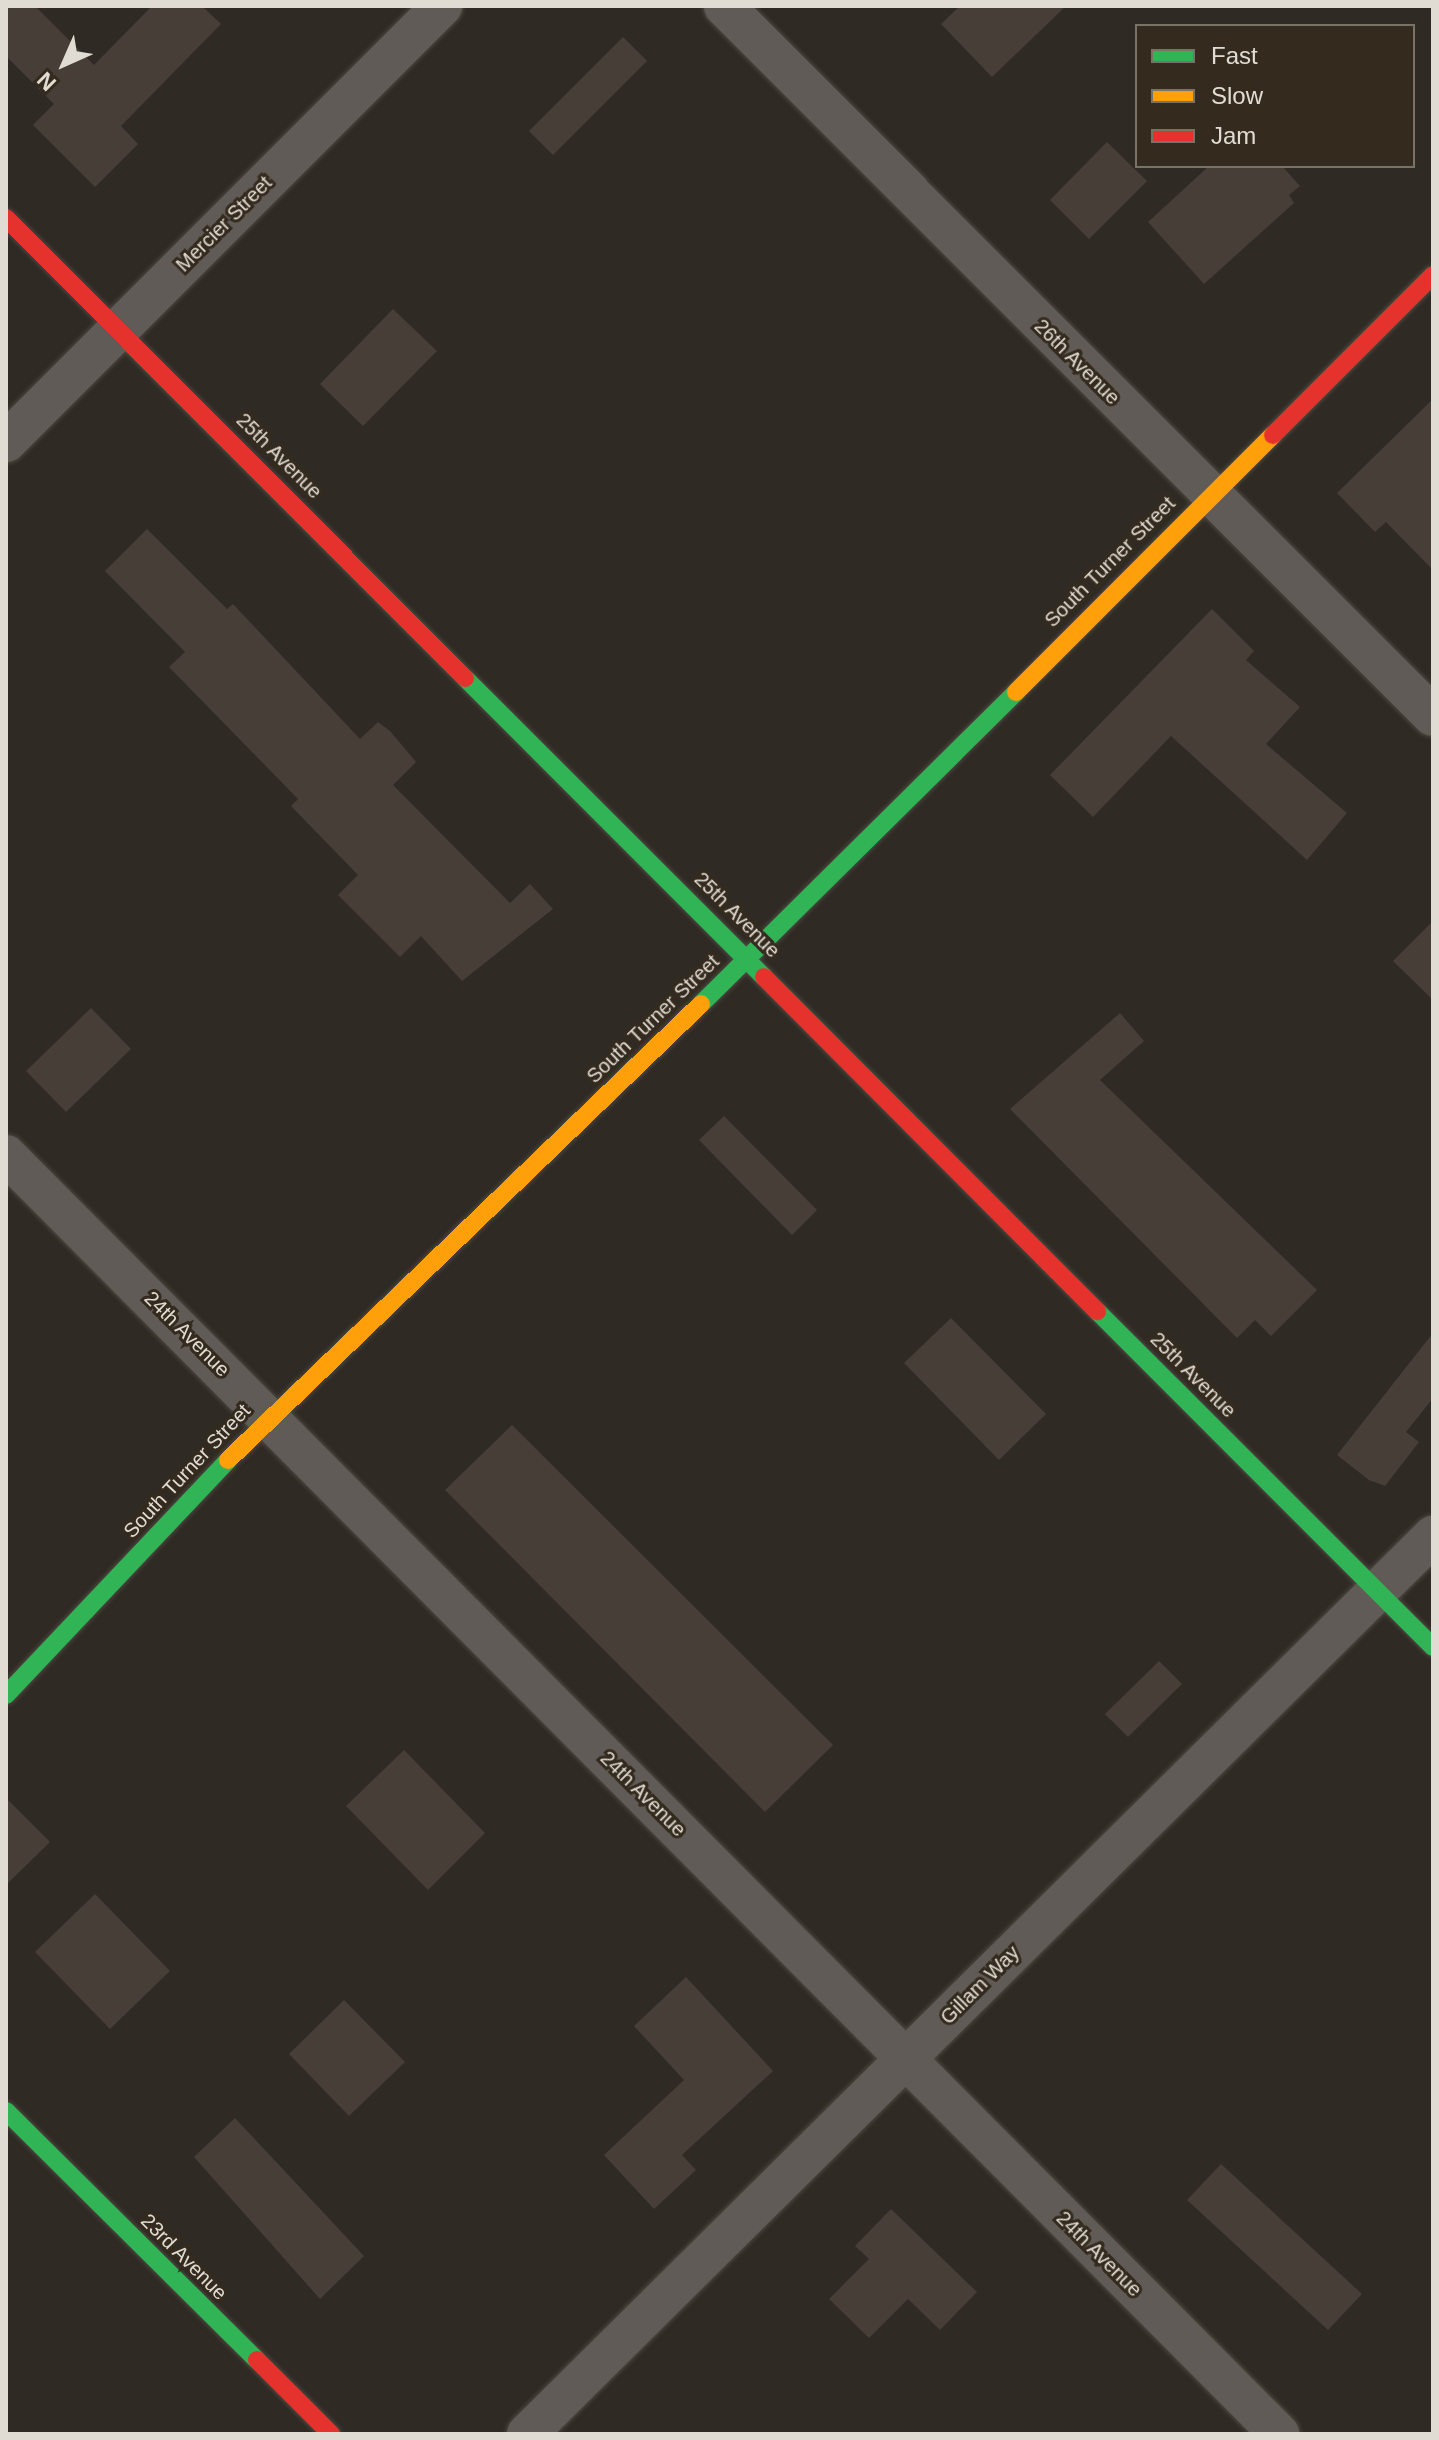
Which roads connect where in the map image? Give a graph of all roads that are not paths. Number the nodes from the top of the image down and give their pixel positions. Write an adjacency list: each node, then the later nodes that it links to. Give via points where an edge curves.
1 (442, 6): 5 (street, Mercier Street)
2 (724, 6): 7 (street, 26th Avenue)
3 (6, 218): 5 (street, 25th Avenue)
4 (1433, 275): 7 (street, South Turner Street)
5 (120, 328): 6 (street, Mercier Street); 9 (street, 25th Avenue)
6 (6, 442)
7 (1208, 494): 8 (street, 26th Avenue); 9 (street, South Turner Street)
8 (1433, 716)
9 (749, 958): 11 (street, South Turner Street); 13 (street, 25th Avenue)
10 (6, 1155): 11 (street, 24th Avenue)
11 (270, 1416): 15 (street, South Turner Street); 16 (street, 24th Avenue)
12 (1433, 1536): 13 (street, Gillam Way)
13 (1377, 1592): 14 (street, 25th Avenue); 16 (street, Gillam Way)
14 (1433, 1647)
15 (6, 1695)
16 (905, 2060): 19 (street, Gillam Way); 20 (street, 24th Avenue)
17 (6, 2111): 18 (street, 23rd Avenue)
18 (331, 2434)
19 (527, 2434)
20 (1279, 2434)

